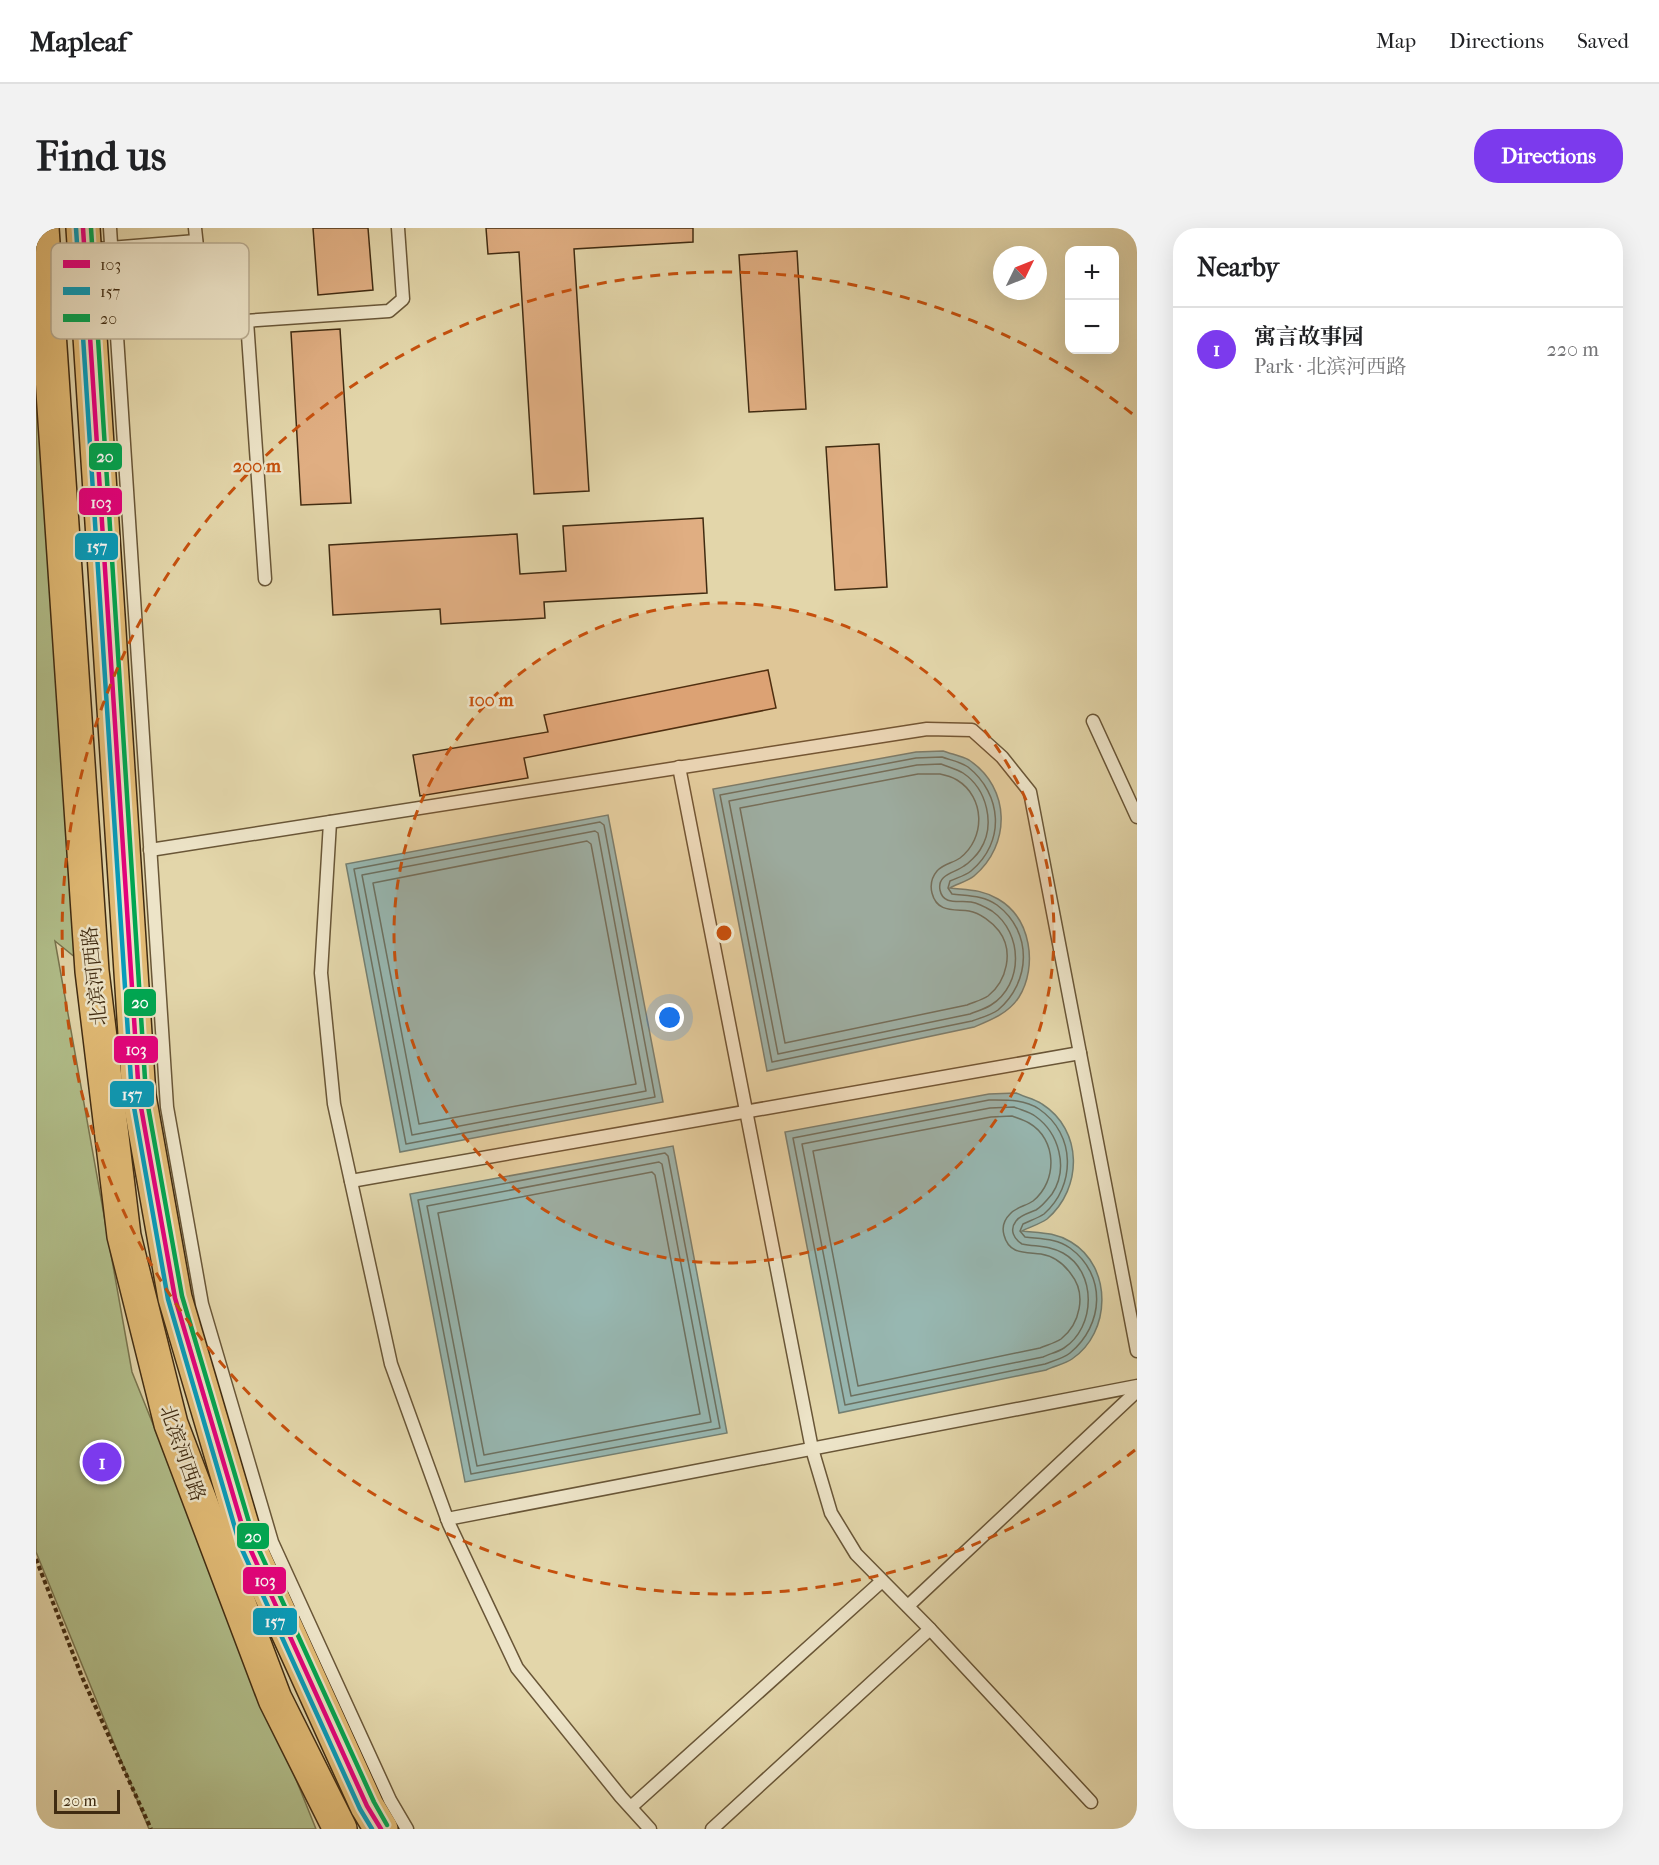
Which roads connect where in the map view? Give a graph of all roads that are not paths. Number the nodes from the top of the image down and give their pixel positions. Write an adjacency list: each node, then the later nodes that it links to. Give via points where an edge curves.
1 (42, 228): 30 (main road, 北滨河西路, via 92,971 124,1236 171,1424 275,1699)
2 (110, 228): 6 (lane)
3 (195, 228): 5 (lane)
4 (398, 228): 7 (lane, via 403,299 389,311)
5 (196, 241): 6 (lane)
6 (93, 242)
7 (249, 321)
8 (98, 339): 31 (main road, 北滨河西路, via 140,1096 175,1298 247,1542)
9 (102, 339): 16 (lane)
10 (248, 339): 11 (lane)
11 (266, 579)
12 (1093, 721): 14 (lane)
13 (679, 767): 15 (lane); 17 (lane, via 927,729 972,730 1030,792); 18 (lane)
14 (1137, 817)
15 (330, 822): 16 (lane); 19 (lane, via 321,973 334,1104)
16 (150, 850): 32 (lane, via 167,1107 202,1304 272,1542 390,1800)
17 (1080, 1053): 18 (lane); 20 (lane)
18 (747, 1111): 19 (lane); 23 (lane)
19 (351, 1181): 24 (lane, via 391,1364)
20 (1137, 1351)
21 (1137, 1386): 23 (lane)
22 (1137, 1391): 26 (lane)
23 (812, 1449): 24 (lane); 25 (lane, via 831,1513 856,1554)
24 (447, 1519): 29 (lane, via 517,1668)
25 (882, 1581): 26 (lane); 29 (lane)
26 (908, 1606): 27 (lane)
27 (930, 1629): 28 (lane); 34 (lane)
28 (1091, 1802)
29 (631, 1807): 33 (lane)
30 (340, 1829)
31 (381, 1829)
32 (407, 1829)
33 (650, 1829)
34 (712, 1829)

